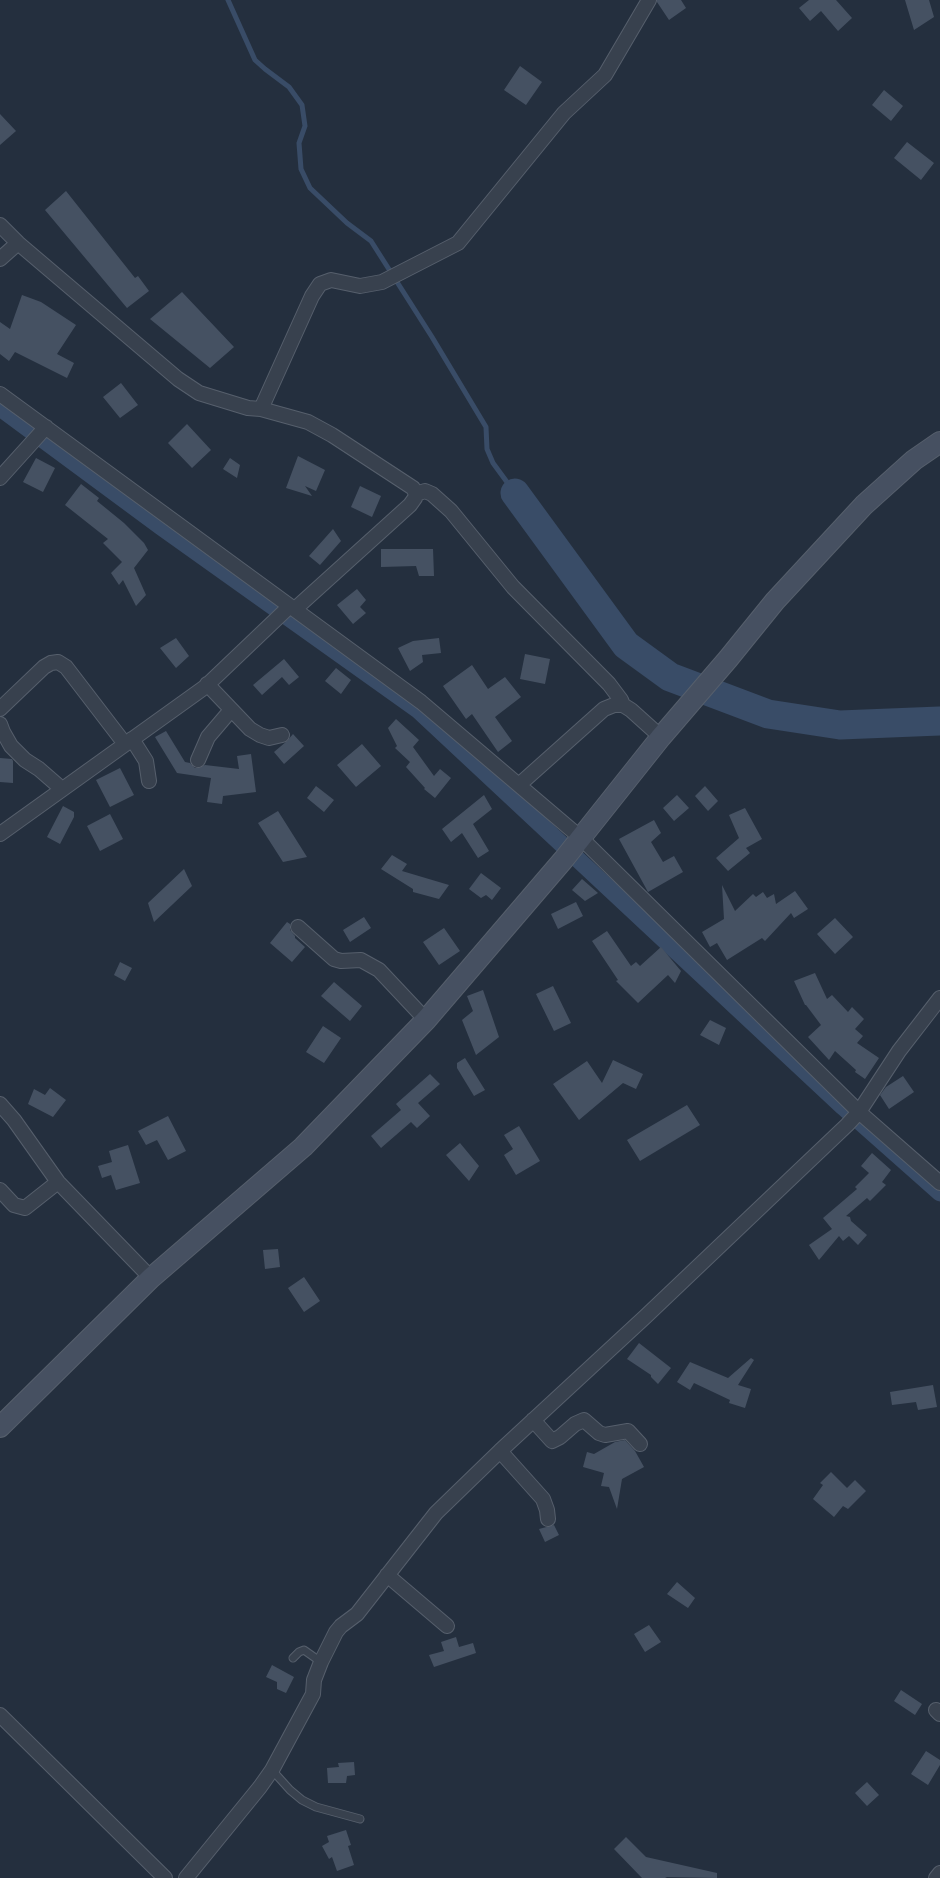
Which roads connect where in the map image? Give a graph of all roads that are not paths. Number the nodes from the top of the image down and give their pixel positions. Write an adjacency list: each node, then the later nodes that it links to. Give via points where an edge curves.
1 (649, 0): 6 (street, via 605,75 564,113 458,243 382,282 360,286 331,280 320,284 312,296)
2 (0, 225): 3 (street)
3 (18, 243): 4 (street); 6 (street, via 178,380 199,393 248,408)
4 (0, 259)
5 (0, 394): 7 (street)
6 (260, 409): 10 (street, via 308,422 332,434 408,484)
7 (46, 427): 9 (street); 11 (street)
8 (940, 442): 18 (street, via 914,460 864,505 775,601)
9 (0, 478)
10 (416, 494): 11 (street, via 410,505); 13 (street, via 424,491 432,494 451,511 513,587 609,684)
11 (292, 608): 12 (street, via 274,620); 22 (street, via 422,702)
12 (208, 684): 15 (street); 19 (street)
13 (623, 705): 18 (street); 22 (street, via 604,709)
14 (0, 709): 19 (street, via 44,668 58,662 66,668)
15 (231, 710): 17 (street, via 260,736 269,738); 20 (street, via 208,737)
16 (0, 724): 23 (street, via 11,746)
17 (282, 735)
18 (661, 737): 25 (street)
19 (128, 741): 21 (street, via 146,761); 23 (street)
20 (198, 760)
21 (149, 781)
22 (520, 784): 25 (street)
23 (62, 789): 24 (street)
24 (0, 834)
25 (580, 839): 28 (street); 30 (street)
26 (298, 927): 28 (street, via 334,959 361,960 379,970)
27 (940, 998): 30 (street, via 899,1051)
28 (426, 1020): 34 (street, via 304,1147)
29 (0, 1104): 31 (street)
30 (859, 1112): 32 (street); 35 (street)
31 (58, 1182): 33 (street, via 25,1208 14,1205); 34 (street)
32 (940, 1183)
33 (0, 1190)
34 (151, 1278): 36 (street)
35 (533, 1420): 37 (street, via 552,1441 574,1424 584,1420 605,1435 628,1431); 38 (street)
36 (0, 1427)
37 (640, 1444)
38 (500, 1450): 39 (street, via 543,1499); 40 (street, via 436,1513)
39 (548, 1519)
40 (387, 1575): 41 (street); 43 (street, via 357,1614 341,1626)
41 (447, 1626)
42 (294, 1658): 43 (lane, via 304,1650)
43 (321, 1662): 45 (street, via 314,1680 313,1694)
44 (0, 1715): 48 (street)
45 (272, 1770): 46 (lane, via 302,1800 316,1807); 49 (street)
46 (360, 1819)
47 (940, 1873): 50 (street)
48 (165, 1878)
49 (186, 1878)
50 (936, 1878)

